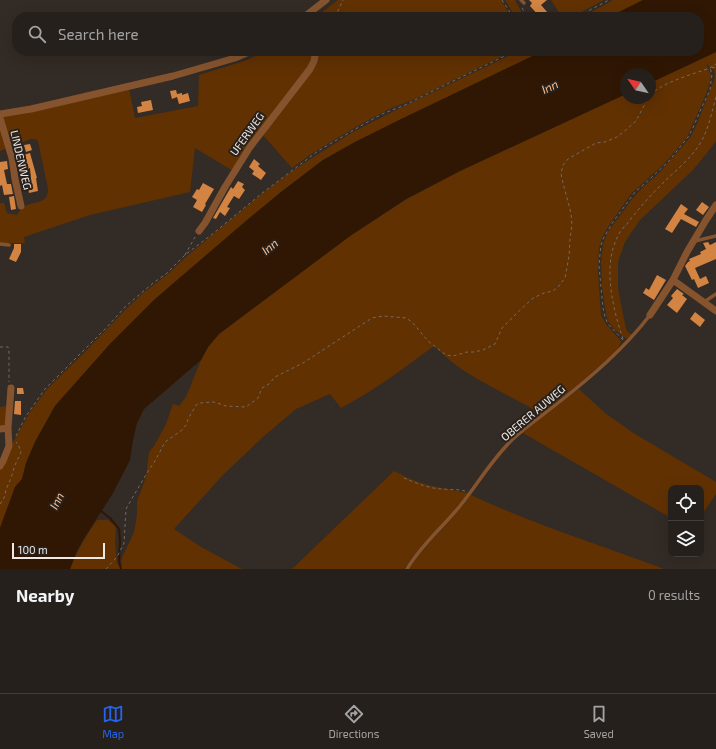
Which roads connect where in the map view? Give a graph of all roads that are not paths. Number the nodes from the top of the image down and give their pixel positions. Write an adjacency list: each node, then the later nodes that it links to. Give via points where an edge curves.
1 (326, 0): 2 (street)
2 (310, 12)
3 (240, 56): 5 (street, via 173,76 31,110)
4 (315, 56): 9 (street, UFERWEG, via 310,69 250,147 206,223)
5 (0, 114)
6 (0, 118): 8 (street, LINDENWEG, via 12,158)
7 (716, 205): 11 (street)
8 (21, 206)
9 (198, 231)
10 (716, 236): 11 (lane)
11 (694, 241): 14 (street)
12 (0, 244): 13 (lane)
13 (9, 245)
14 (674, 280): 16 (street); 18 (street)
15 (716, 294): 16 (lane)
16 (704, 302): 17 (street)
17 (716, 311)
18 (650, 315): 23 (lane, OBERER AUWEG, via 637,332 591,376 514,438)
19 (11, 388): 20 (street)
20 (8, 428): 21 (street); 22 (street, via 9,446)
21 (0, 429)
22 (0, 466)
23 (407, 569)

